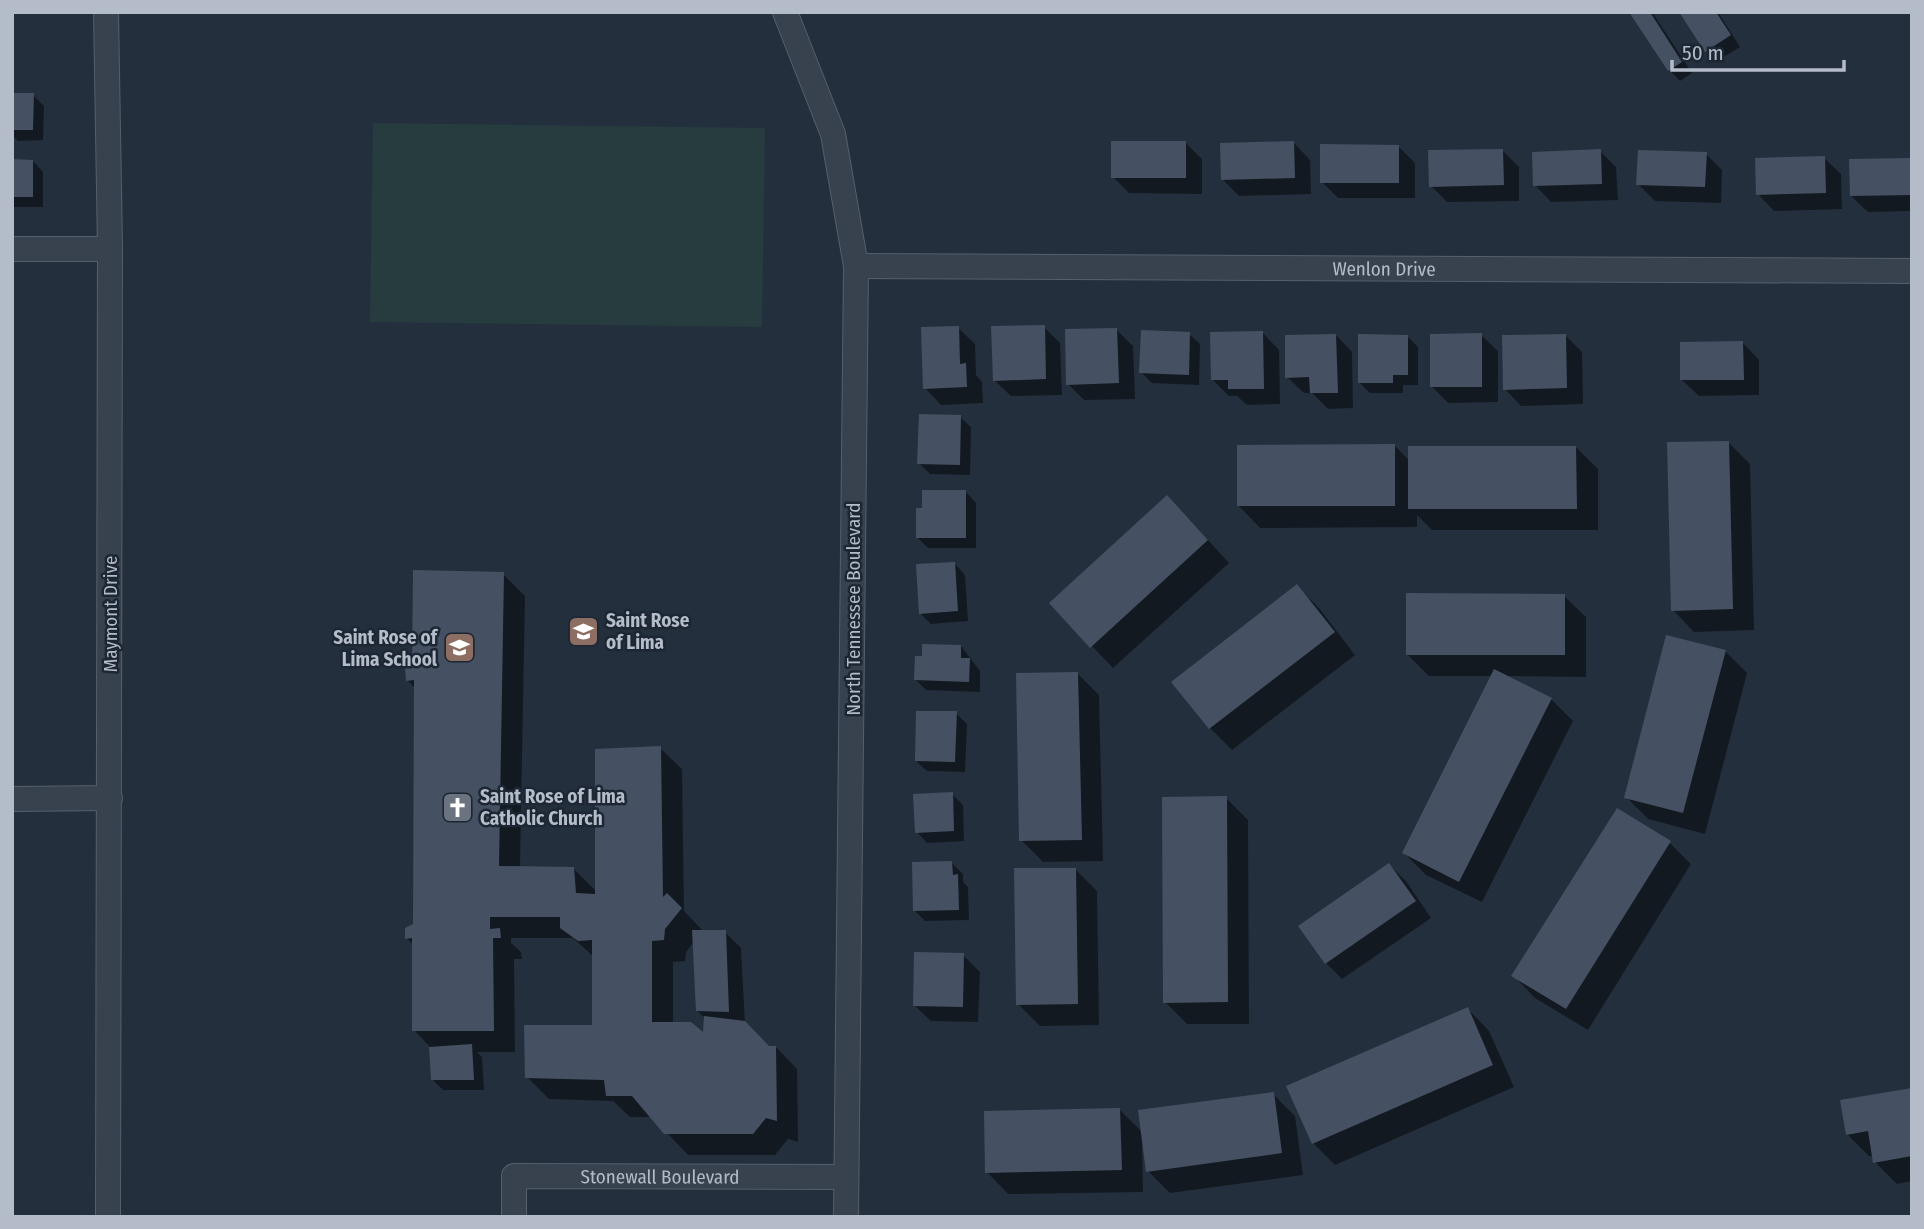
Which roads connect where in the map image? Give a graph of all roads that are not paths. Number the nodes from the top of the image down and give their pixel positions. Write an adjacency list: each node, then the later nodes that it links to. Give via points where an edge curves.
1 (106, 12): 4 (street, Maymont Drive)
2 (785, 12): 5 (street, North Tennessee Boulevard, via 833,134)
3 (12, 249): 4 (street)
4 (110, 249): 8 (street, Maymont Drive)
5 (856, 266): 6 (street, Wenlon Drive); 9 (street, North Tennessee Boulevard)
6 (1912, 271)
7 (12, 799): 8 (street)
8 (110, 799): 10 (street, Maymont Drive)
9 (846, 1177): 11 (street, Stonewall Boulevard, via 514,1176); 12 (street, North Tennessee Boulevard)
10 (108, 1217)
11 (514, 1217)
12 (845, 1217)

